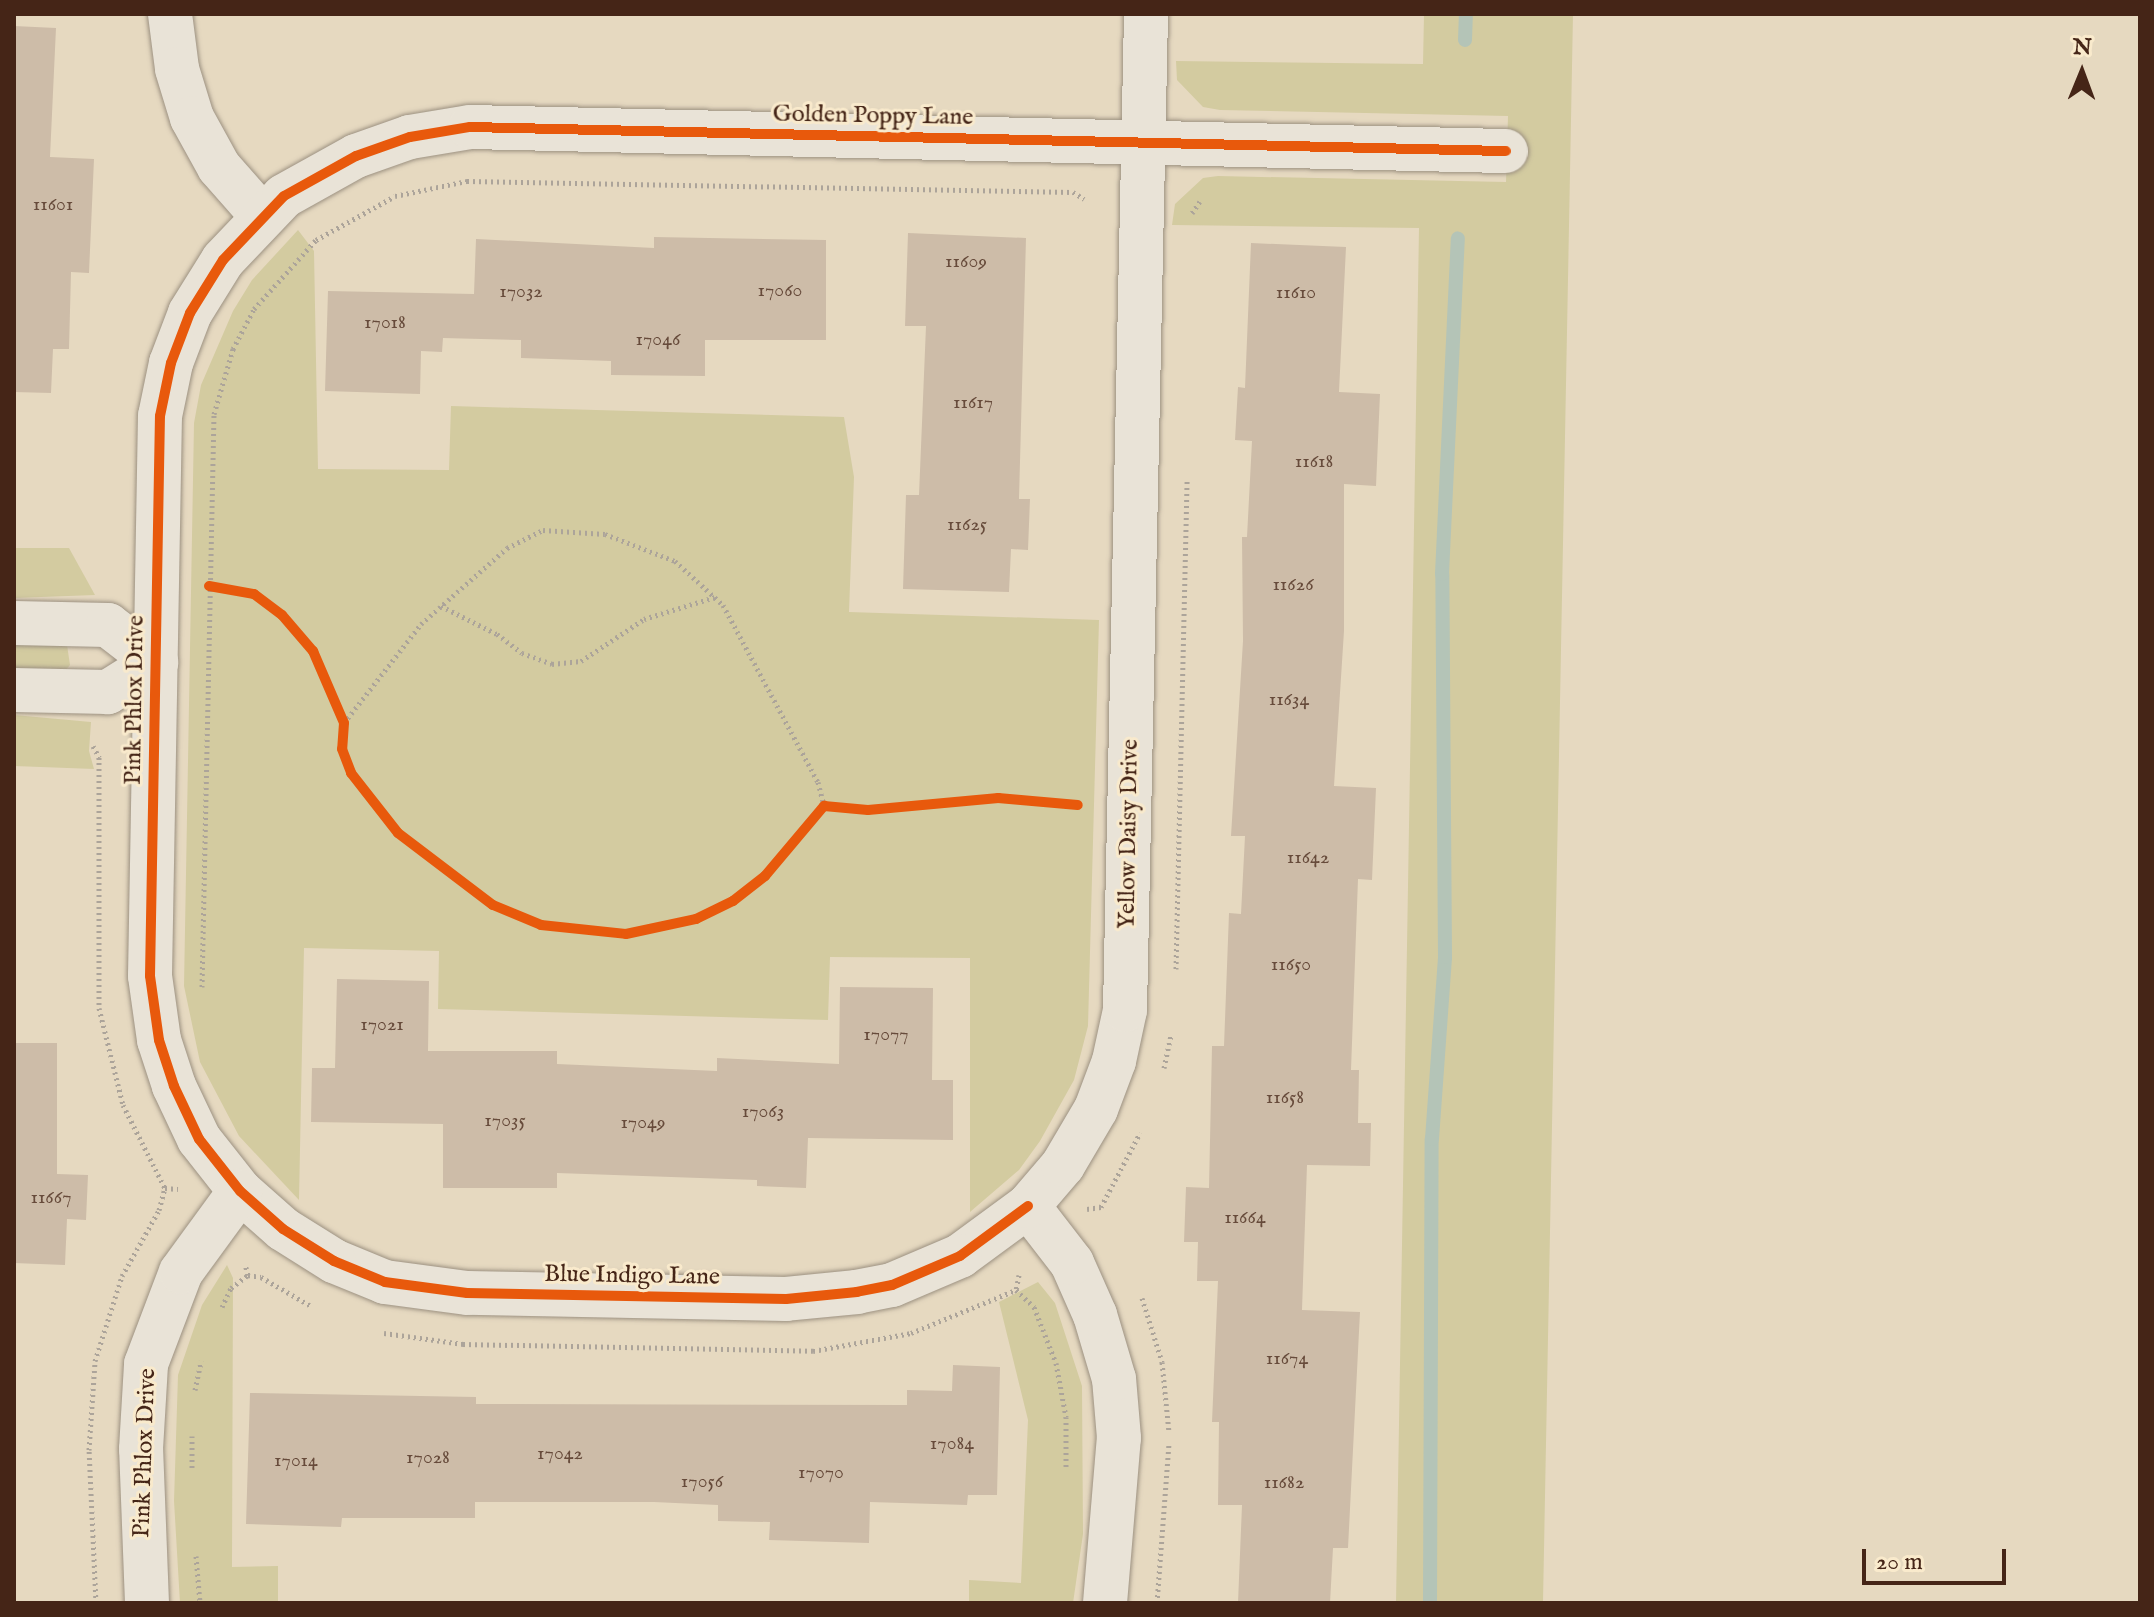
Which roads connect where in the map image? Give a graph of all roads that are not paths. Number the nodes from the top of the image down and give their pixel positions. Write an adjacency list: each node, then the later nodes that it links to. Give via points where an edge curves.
1 (170, 14): 5 (street, via 177,69 192,118 219,167)
2 (1146, 14): 3 (street, Yellow Daisy Drive)
3 (1143, 142): 4 (street, Golden Poppy Lane); 5 (street, Golden Poppy Lane, via 470,127 410,137 356,156 284,196); 10 (street, Yellow Daisy Drive, via 1125,1010 1096,1109 1063,1165)
4 (1506, 151)
5 (262, 216): 7 (street, Pink Phlox Drive, via 198,297 166,384 159,434)
6 (14, 623): 7 (street, via 108,625)
7 (156, 662): 8 (street, via 108,692); 9 (street, Pink Phlox Drive, via 152,1004 164,1060 186,1114)
8 (14, 690)
9 (240, 1191): 10 (street, Blue Indigo Lane, via 306,1245 369,1276 483,1294 786,1299 857,1292 892,1285 960,1256); 11 (street, Pink Phlox Drive, via 181,1272 146,1364 141,1464)
10 (1028, 1206): 12 (street, via 1079,1277 1114,1379 1119,1438)
11 (147, 1603)
12 (1105, 1603)

